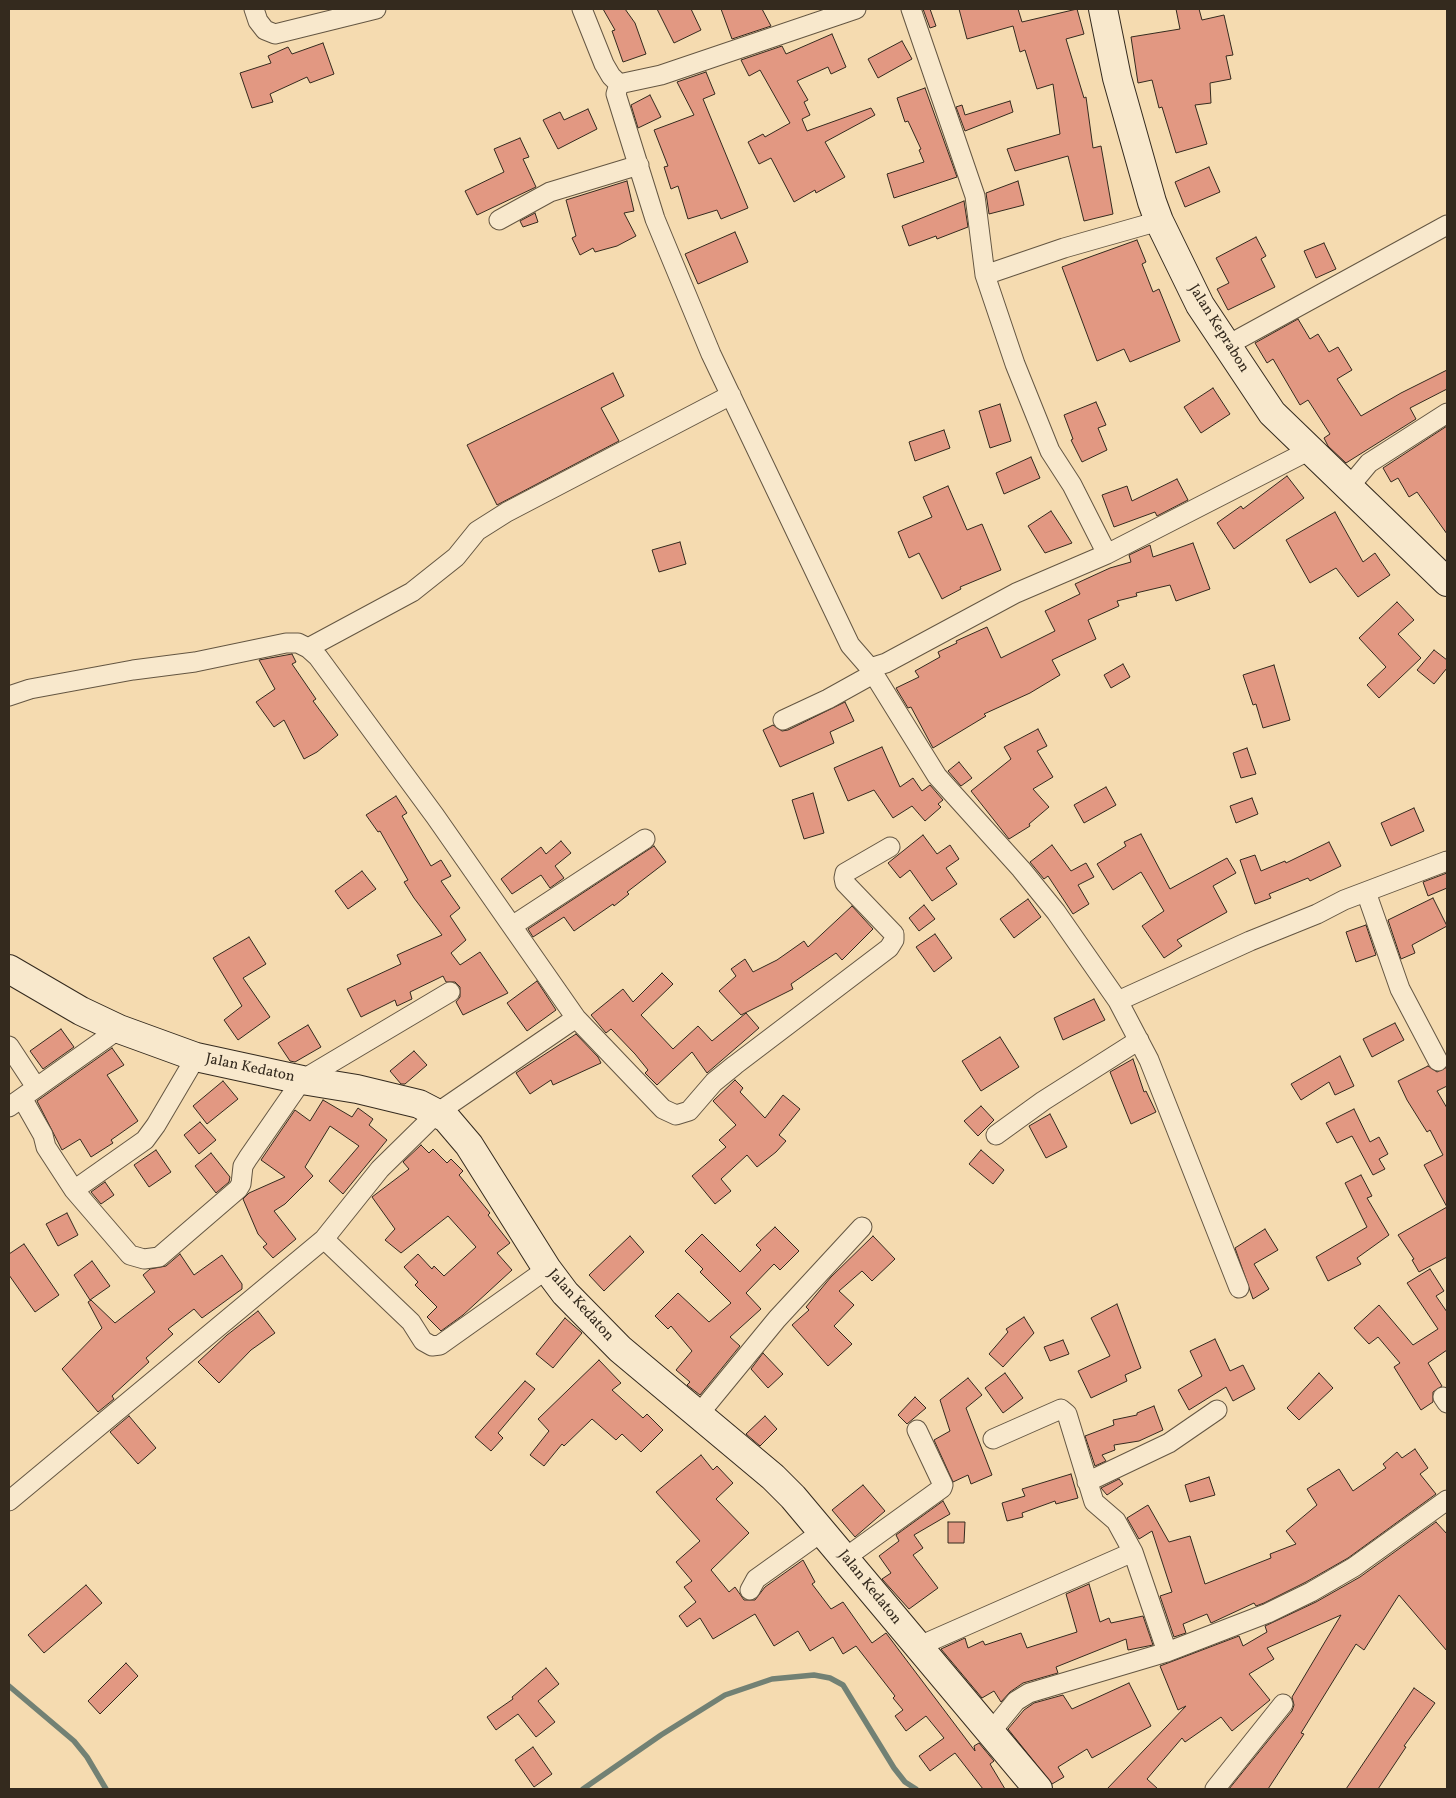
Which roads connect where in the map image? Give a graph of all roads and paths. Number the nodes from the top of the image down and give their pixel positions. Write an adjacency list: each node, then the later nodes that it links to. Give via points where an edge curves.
1 (254, 9): 2 (street, via 265,30 274,34)
2 (376, 9)
3 (582, 9): 7 (street, via 604,64)
4 (856, 9): 7 (street, via 661,75)
5 (911, 9): 12 (street, via 976,196)
6 (1103, 9): 10 (street, Jalan Keprabon, via 1117,78)
7 (620, 84): 8 (street, via 616,94)
8 (639, 165): 9 (street, via 550,192); 14 (street, via 655,219)
9 (499, 220)
10 (1159, 221): 12 (street); 13 (street, Jalan Keprabon, via 1200,305)
11 (1447, 225): 13 (street)
12 (985, 275): 18 (street, via 1015,364 1050,451 1072,485)
13 (1226, 346): 16 (street, Jalan Keprabon, via 1272,413)
14 (731, 395): 20 (street, via 507,512 477,531 456,557 412,592); 21 (street, via 850,645)
15 (1447, 414): 17 (street, via 1369,464)
16 (1310, 450): 17 (street, Jalan Keprabon); 18 (street)
17 (1348, 487): 19 (street, Jalan Keprabon)
18 (1107, 554): 21 (street, via 1016,593)
19 (1447, 582)
20 (308, 648): 22 (street, via 298,643 286,643 195,662 30,689); 28 (street, via 318,657 435,816)
21 (871, 671): 23 (street, via 828,699); 31 (street, via 937,776 1021,868)
22 (9, 696)
23 (782, 720)
24 (645, 839): 28 (street)
25 (890, 847): 32 (street, via 845,873 844,878 845,883 894,934 889,948 714,1082 689,1110 676,1115 663,1110)
26 (1447, 861): 27 (street)
27 (1366, 892): 31 (street); 37 (street, via 1400,989)
28 (512, 926): 32 (street)
29 (9, 969): 33 (street, Jalan Kedaton, via 81,1011)
30 (450, 992): 38 (street)
31 (1118, 1001): 34 (street)
32 (576, 1018): 40 (street)
33 (119, 1028): 36 (street, Jalan Kedaton); 39 (street)
34 (1139, 1040): 41 (street); 46 (street)
35 (9, 1046): 39 (street)
36 (196, 1057): 38 (street, Jalan Kedaton); 42 (street, via 145,1140)
37 (1438, 1061)
38 (302, 1080): 40 (street, Jalan Kedaton, via 357,1089 419,1104); 42 (street, via 248,1158 238,1189 159,1257 144,1259 130,1254)
39 (22, 1098): 42 (street, via 43,1135 46,1147)
40 (437, 1112): 44 (street, via 380,1168); 45 (street, Jalan Kedaton, via 469,1145)
41 (996, 1135)
42 (74, 1190)
43 (862, 1226): 48 (street, via 777,1319)
44 (324, 1239): 45 (street, via 411,1322 423,1341 432,1346 440,1345); 53 (street)
45 (547, 1270): 48 (street, Jalan Kedaton, via 590,1321)
46 (1239, 1288)
47 (1217, 1410): 51 (street, via 1169,1443)
48 (699, 1414): 54 (street, Jalan Kedaton, via 778,1482)
49 (917, 1430): 56 (street, via 942,1488)
50 (993, 1439): 51 (street, via 1064,1410)
51 (1087, 1482): 55 (street, via 1094,1502 1116,1521)
52 (1447, 1500): 59 (street, via 1354,1567 1311,1592 1268,1613)
53 (9, 1501)
54 (823, 1531): 56 (street, Jalan Kedaton); 57 (street, via 756,1579)
55 (1133, 1552): 58 (street); 59 (street)
56 (845, 1558): 58 (street, Jalan Kedaton)
57 (750, 1590)
58 (917, 1647): 61 (street, Jalan Kedaton)
59 (1167, 1652): 61 (street, via 1029,1693 1016,1701)
60 (1283, 1704): 63 (street)
61 (990, 1733): 62 (street, Jalan Kedaton)
62 (1038, 1789)
63 (1215, 1789)

